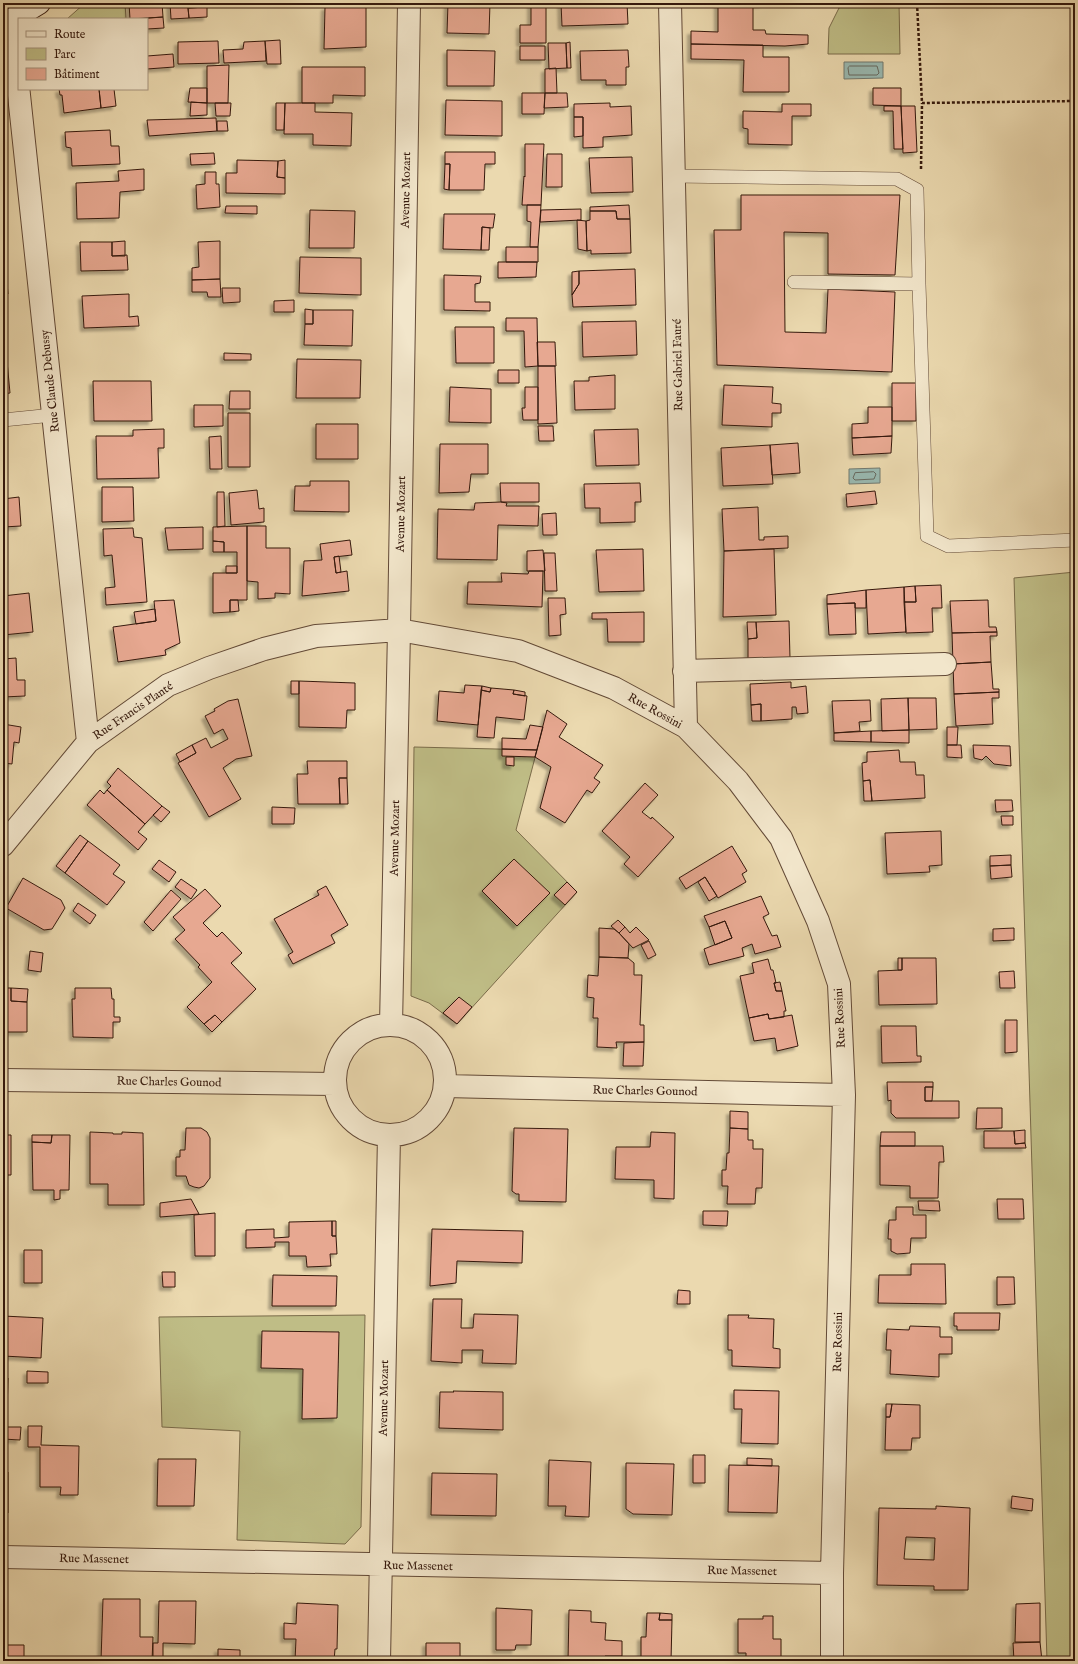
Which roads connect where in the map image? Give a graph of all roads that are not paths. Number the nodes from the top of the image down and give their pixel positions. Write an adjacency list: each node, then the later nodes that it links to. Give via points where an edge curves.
1 (39, 3): 4 (street)
2 (409, 3): 11 (street, Avenue Mozart)
3 (670, 3): 5 (street, Rue Gabriel Fauré)
4 (7, 21): 8 (street, Rue Claude Debussy)
5 (674, 176): 7 (lane, via 897,179 917,190); 13 (street, Rue Gabriel Fauré)
6 (794, 282): 7 (lane)
7 (918, 284): 10 (lane, via 927,536 948,546)
8 (53, 414): 9 (lane); 15 (street, Rue Claude Debussy)
9 (3, 420)
10 (1075, 540)
11 (399, 630): 14 (street, Rue Rossini, via 518,651 614,688); 15 (street, Rue Francis Planté, via 316,636 264,649 209,668 168,685); 17 (street, Avenue Mozart)
12 (944, 664): 13 (street)
13 (684, 671): 14 (street, Rue Gabriel Fauré)
14 (686, 728): 21 (street, Rue Rossini, via 738,781 781,838 818,921 839,984)
15 (88, 742): 16 (street, Rue Francis Planté)
16 (3, 845)
17 (391, 1026): 19 (street, via 373,1028 357,1036 344,1050 337,1066); 20 (street, via 409,1028 425,1037 437,1051 444,1068)
18 (3, 1080): 19 (street, Rue Charles Gounod)
19 (335, 1084): 22 (street, via 338,1100 358,1125 373,1132)
20 (445, 1086): 21 (street, Rue Charles Gounod); 22 (street, via 441,1102 432,1116 420,1127 405,1134)
21 (844, 1095): 25 (street, Rue Rossini)
22 (389, 1135): 24 (street, Avenue Mozart)
23 (3, 1557): 24 (street, Rue Massenet)
24 (380, 1565): 25 (street, Rue Massenet); 26 (street, Avenue Mozart)
25 (832, 1573): 27 (street, Rue Rossini)
26 (379, 1661)
27 (832, 1661)

